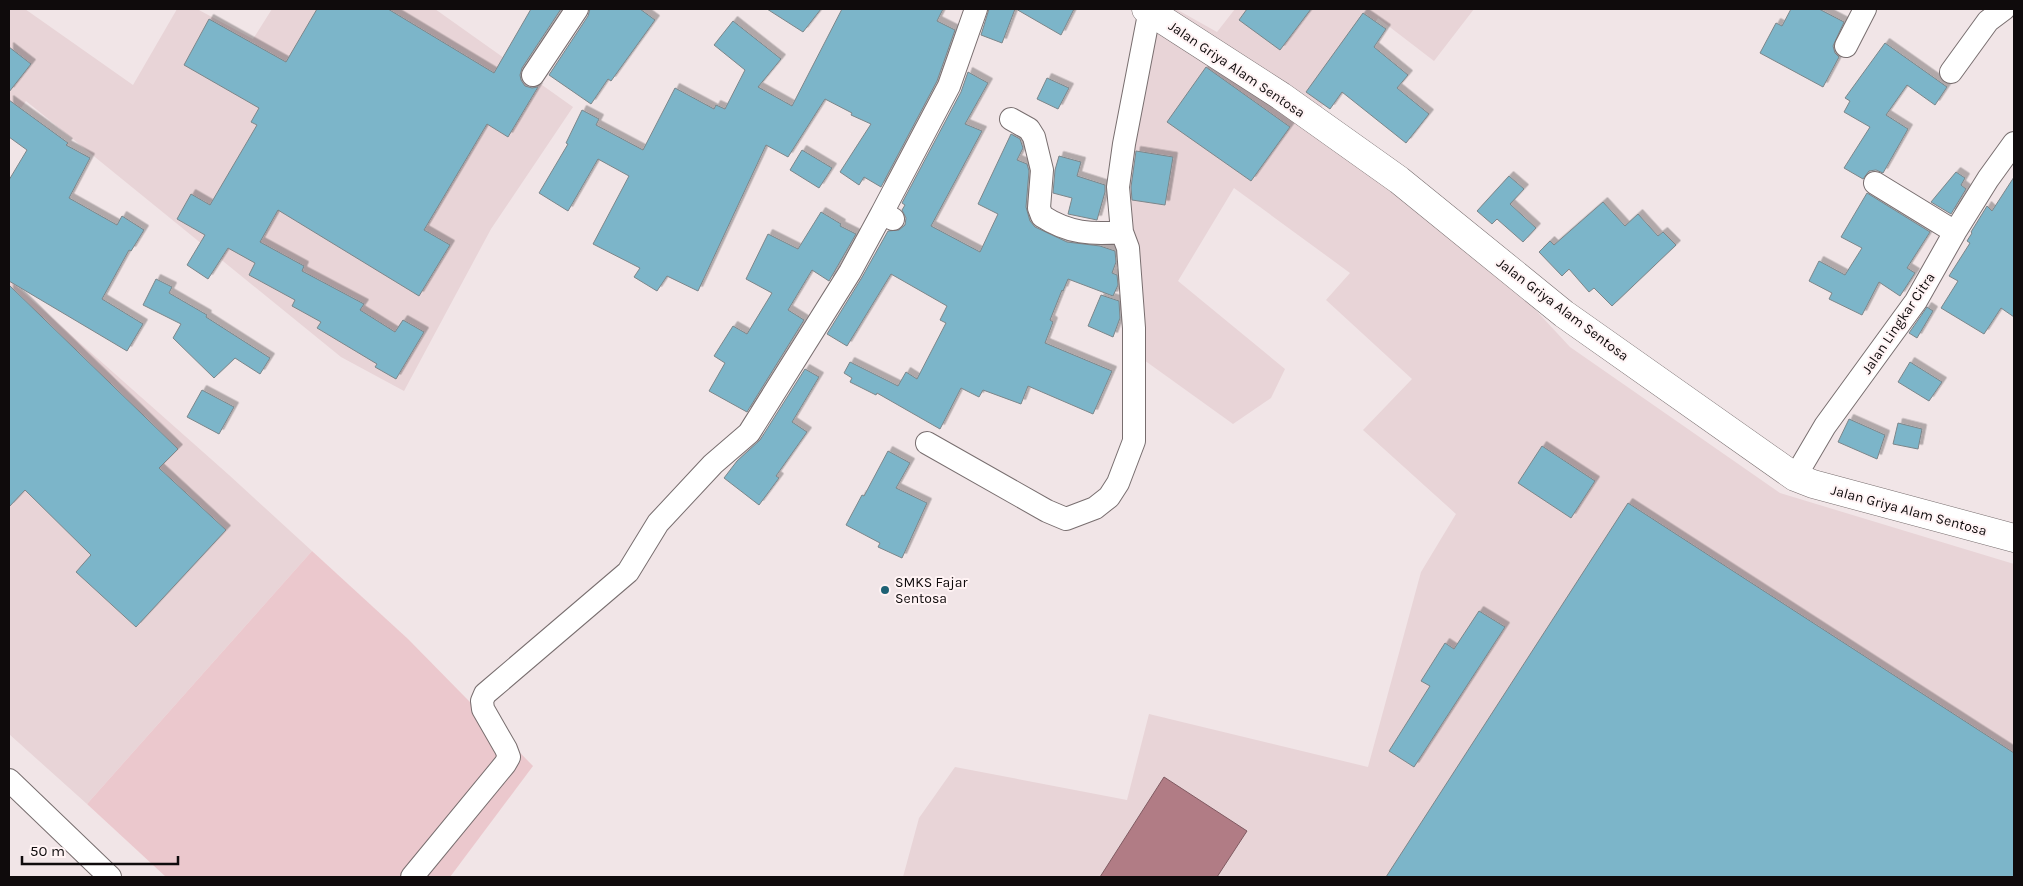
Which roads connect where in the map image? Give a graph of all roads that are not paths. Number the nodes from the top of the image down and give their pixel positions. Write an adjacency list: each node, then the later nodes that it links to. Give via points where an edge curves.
1 (577, 9): 8 (street)
2 (976, 9): 19 (street, via 949,86 888,216 750,433 713,464 658,523 628,572 485,694 483,708 509,757)
3 (1148, 9): 12 (street, via 1118,187); 15 (street, Jalan Griya Alam Sentosa, via 1281,96 1399,180 1564,314)
4 (1865, 9): 6 (street)
5 (2004, 9): 7 (street, via 1988,21)
6 (1846, 46)
7 (1951, 72)
8 (533, 75)
9 (1011, 119): 12 (street, via 1029,129 1034,137 1042,170 1039,208 1042,216 1082,233)
10 (2014, 143): 13 (street, Jalan Lingkar Citra)
11 (1875, 183): 13 (street)
12 (1122, 232): 14 (street, via 1128,248 1134,328 1134,436 1110,497 1095,508 1066,519)
13 (1955, 232): 15 (street, Jalan Lingkar Citra, via 1916,301 1825,426)
14 (927, 443)
15 (1796, 476): 16 (street, Jalan Griya Alam Sentosa, via 1813,484)
16 (2014, 538)
17 (9, 780): 18 (street)
18 (110, 877)
19 (412, 877)

